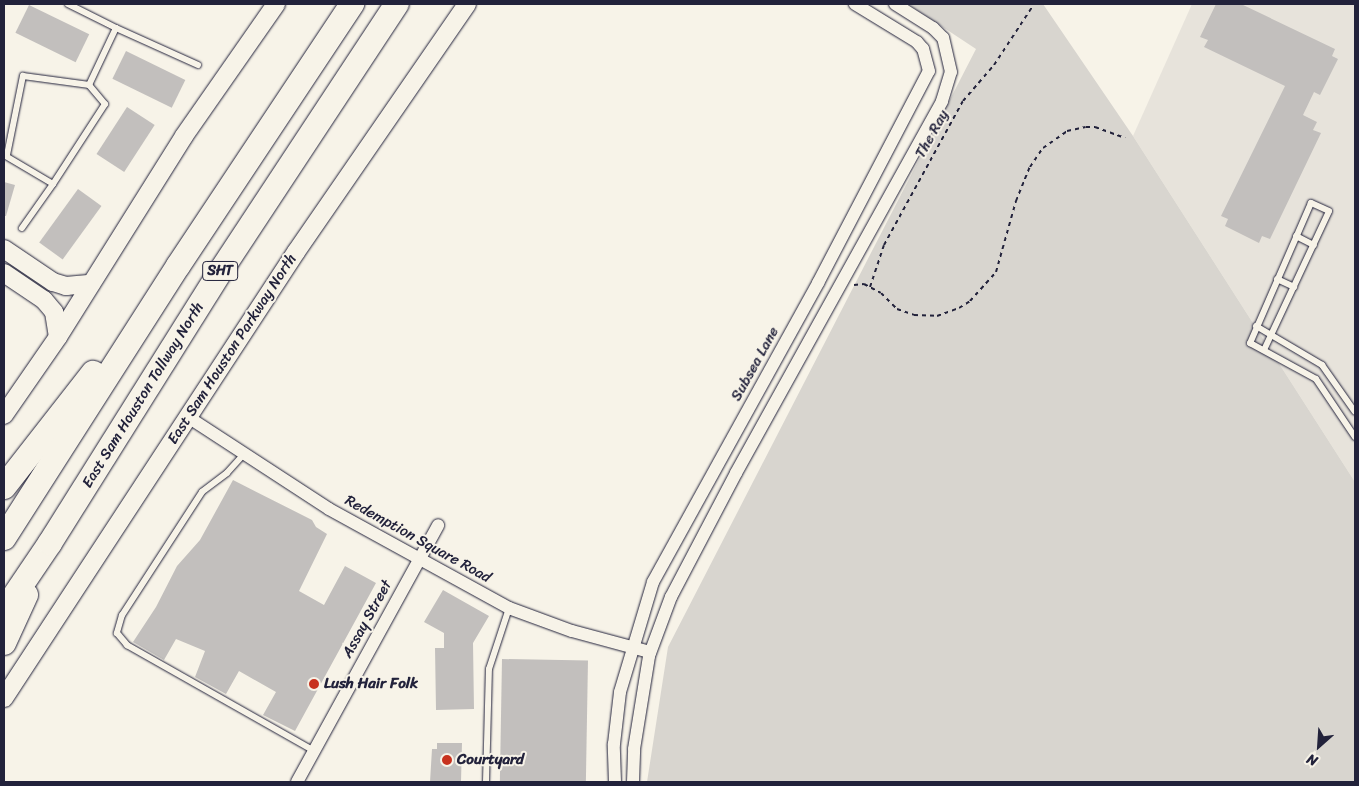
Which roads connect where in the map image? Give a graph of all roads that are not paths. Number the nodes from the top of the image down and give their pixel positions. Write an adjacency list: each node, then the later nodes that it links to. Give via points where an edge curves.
1 (68, 4): 8 (lane)
2 (276, 4): 20 (main road, via 184,136)
3 (352, 4): 17 (highway, SHT)
4 (397, 4): 34 (highway, East Sam Houston Tollway North / SHT, via 220,272)
5 (467, 4): 28 (main road, East Sam Houston Parkway North, via 296,252)
6 (855, 4): 39 (street, Subsea Lane, via 917,42 928,59 927,77 654,582)
7 (895, 4): 40 (street, via 933,28 942,38 951,72 942,101 671,598)
8 (116, 28): 9 (lane); 10 (lane)
9 (198, 64)
10 (89, 85): 11 (lane, via 23,76); 12 (lane, via 105,104)
11 (5, 155): 12 (lane)
12 (53, 184): 13 (lane)
13 (22, 228)
14 (1296, 236): 15 (lane); 15 (lane, via 1311,203 1329,211); 19 (lane)
15 (1314, 244): 21 (lane)
16 (4, 249): 20 (main road, via 53,282 66,286)
17 (178, 266): 31 (highway); 33 (highway, SHT)
18 (4, 273): 24 (main road, via 44,300 54,312)
19 (1277, 279): 21 (lane); 22 (lane)
20 (91, 284): 24 (main road)
21 (1294, 287): 23 (lane)
22 (1256, 326): 23 (lane); 25 (lane, via 1250,343)
23 (1272, 334): 25 (lane); 26 (lane, via 1322,365)
24 (58, 337): 27 (main road)
25 (1264, 350): 29 (lane, via 1316,380)
26 (1355, 412)
27 (4, 415)
28 (188, 417): 30 (street, Redemption Square Road); 41 (main road, East Sam Houston Parkway North)
29 (1355, 437)
30 (244, 454): 35 (street, Redemption Square Road, via 308,496); 42 (lane, via 227,473 202,492 122,615 117,633 127,645)
31 (4, 486)
32 (438, 525): 35 (street, Assay Street)
33 (4, 538)
34 (50, 544): 37 (highway, East Sam Houston Tollway North / SHT); 38 (highway)
35 (419, 560): 36 (street, Redemption Square Road); 42 (street, Assay Street)
36 (509, 608): 39 (street, Redemption Square Road); 44 (lane, via 489,669)
37 (4, 610)
38 (4, 643)
39 (631, 648): 40 (street, Redemption Square Road); 45 (street, Subsea Lane, via 620,692 614,744)
40 (650, 652): 46 (street, via 639,708)
41 (4, 698)
42 (314, 751): 43 (street, Assay Street)
43 (297, 782)
44 (486, 782)
45 (615, 782)
46 (633, 782)

